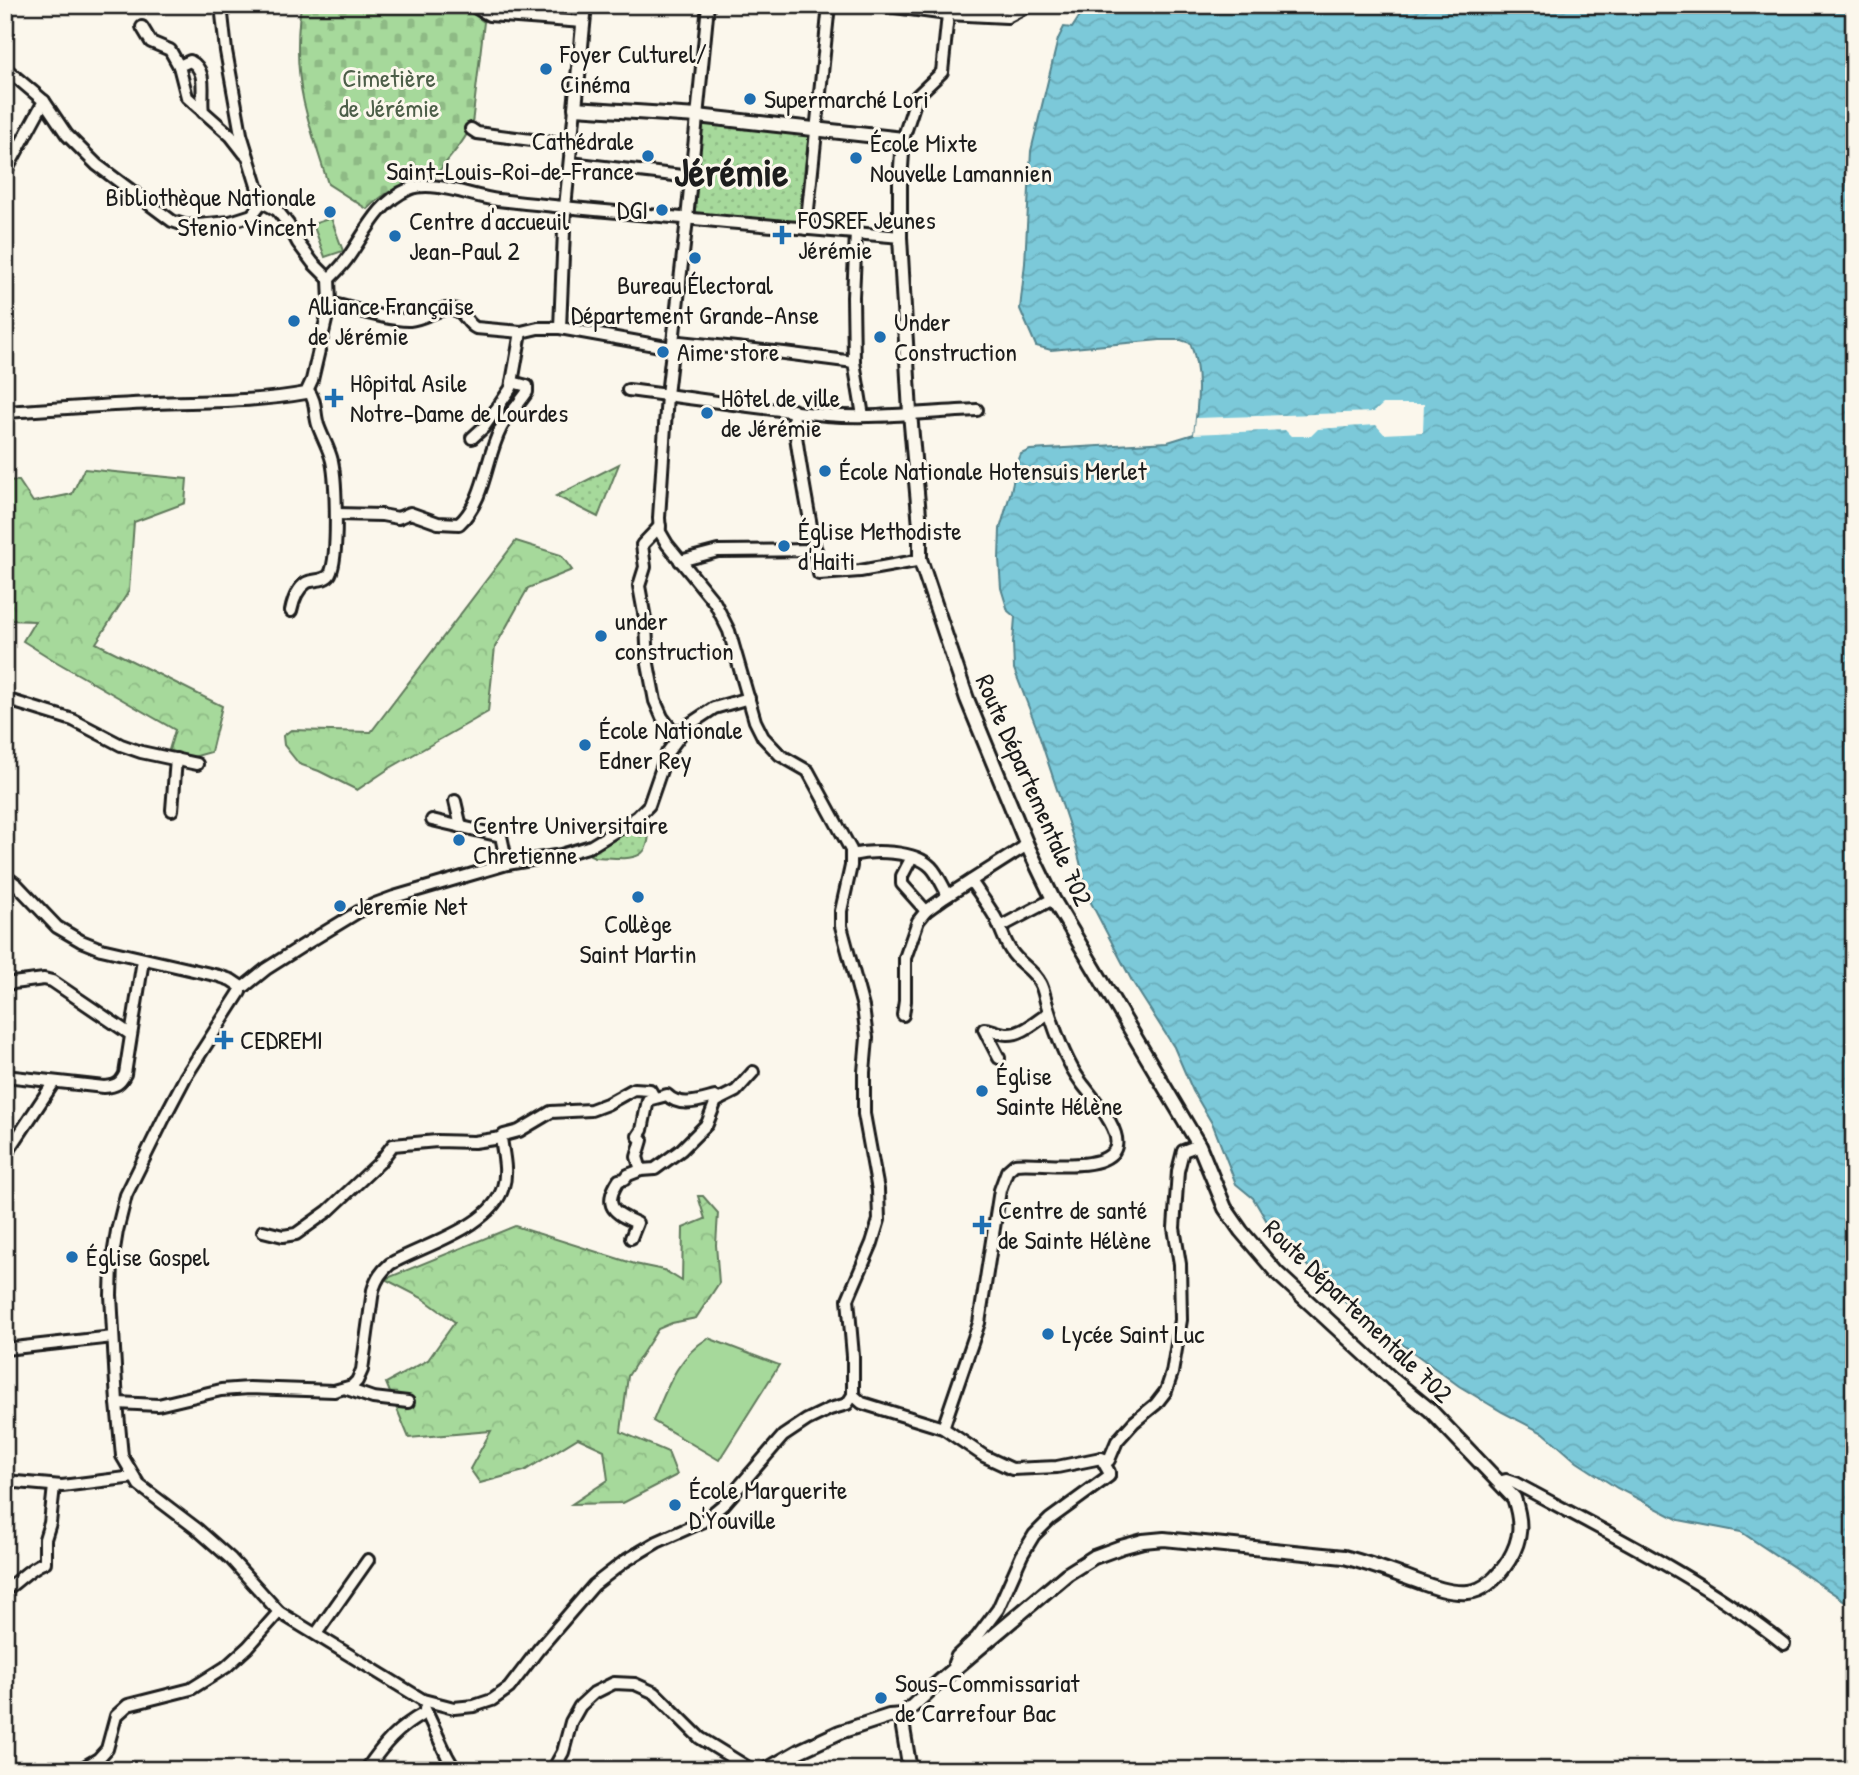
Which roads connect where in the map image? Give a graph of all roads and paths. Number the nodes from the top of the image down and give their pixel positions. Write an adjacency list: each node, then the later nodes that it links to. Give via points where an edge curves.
1 (221, 5): 21 (street, via 241,134)
2 (471, 5): 9 (street, via 489,15)
3 (585, 5): 9 (main road)
4 (708, 5): 16 (street)
5 (829, 5): 18 (street)
6 (880, 5): 8 (street)
7 (1030, 5): 8 (street, via 1007,18)
8 (948, 9): 19 (street, via 942,72 917,96)
9 (583, 22): 14 (main road)
10 (142, 27): 11 (street, via 151,42 170,50)
11 (179, 66): 15 (street, via 187,97); 15 (street, via 190,61 201,72)
12 (5, 68): 13 (street)
13 (44, 101): 23 (street); 25 (street, via 67,135 97,165 172,221 187,226 230,222 252,215)
14 (575, 108): 16 (main road); 20 (street)
15 (203, 112): 21 (street, via 231,136)
16 (697, 116): 18 (main road); 24 (street)
17 (471, 129): 20 (street)
18 (817, 129): 19 (main road); 28 (street)
19 (903, 139): 30 (main road, Route Départementale 702)
20 (571, 145): 22 (street)
21 (250, 162): 25 (street)
22 (570, 163): 24 (street); 26 (street)
23 (5, 173)
24 (691, 177): 27 (street)
25 (262, 202): 31 (street, via 277,210)
26 (565, 207): 27 (street); 31 (street, via 416,186 387,202); 33 (street)
27 (687, 219): 28 (street); 35 (street)
28 (806, 229): 29 (street)
29 (856, 233): 30 (street); 36 (street)
30 (900, 237): 44 (main road, Route Départementale 702)
31 (329, 279): 32 (street)
32 (330, 303): 34 (street, via 407,320 451,309 464,314 471,327); 38 (street)
33 (560, 328): 34 (street); 35 (street)
34 (521, 332): 37 (street)
35 (672, 348): 36 (street, via 680,342); 40 (street)
36 (854, 362): 45 (street)
37 (512, 382): 46 (street); 47 (street, via 527,386 527,392 502,427 483,483 467,516 458,524 410,513 398,517)
38 (308, 390): 43 (street, via 290,395); 47 (street, via 331,458)
39 (628, 390): 40 (street)
40 (667, 395): 42 (street); 48 (street)
41 (977, 410): 44 (street)
42 (793, 411): 45 (street); 49 (street)
43 (5, 412)
44 (910, 413): 45 (street); 50 (main road, Route Départementale 702)
45 (863, 416)
46 (472, 438)
47 (336, 514): 52 (street, via 330,573 307,582)
48 (660, 526): 51 (street); 55 (street, via 642,545 645,567 639,586 654,701 671,729)
49 (816, 550): 50 (street, via 819,573 860,571); 51 (street, via 718,551)
50 (920, 559): 62 (main road, Route Départementale 702, via 967,699)
51 (680, 561): 53 (street, via 715,603 729,631)
52 (291, 611)
53 (748, 698): 55 (street, via 714,708); 63 (street, via 763,737 780,755 808,771 845,835)
54 (5, 699): 56 (street, via 73,720 121,745)
55 (682, 732): 65 (street, via 667,754 649,805 637,817 591,846)
56 (176, 759): 57 (street); 59 (street)
57 (197, 764)
58 (455, 801): 61 (street)
59 (172, 810)
60 (432, 820): 61 (street)
61 (461, 827): 65 (street, via 501,836)
62 (1027, 845): 67 (street); 69 (main road, Route Départementale 702)
63 (851, 855): 64 (street, via 897,853); 93 (street, via 841,926 867,1038 864,1114 879,1220 848,1299)
64 (912, 857): 68 (street, via 932,867); 70 (street, via 902,884)
65 (507, 864): 74 (street, via 358,912)
66 (5, 876): 72 (street, via 68,934)
67 (971, 881): 68 (street); 71 (street)
68 (948, 895): 70 (street)
69 (1053, 899): 71 (street); 85 (main road, Route Départementale 702)
70 (926, 911): 76 (street, via 905,958)
71 (1000, 927): 75 (street, via 1013,954 1039,982)
72 (143, 960): 74 (street, via 219,976); 77 (street)
73 (5, 984): 77 (street, via 52,981)
74 (242, 988): 90 (street, via 186,1076 127,1195 112,1262)
75 (1049, 1013): 78 (street, via 1018,1033 984,1029); 96 (street, via 1072,1067 1111,1125 1116,1147 1098,1161 1015,1164 1007,1171 979,1323)
76 (902, 1015)
77 (130, 1034): 81 (street, via 125,1074 115,1086)
78 (999, 1058)
79 (753, 1072): 83 (street, via 736,1091)
80 (5, 1076): 81 (street)
81 (54, 1082): 86 (street)
82 (654, 1097): 83 (street, via 667,1095 681,1103); 84 (street, via 650,1090 634,1089 591,1110 551,1112); 87 (street, via 648,1100 638,1136 642,1140 637,1157)
83 (719, 1100): 87 (street, via 707,1124 681,1150 655,1170)
84 (501, 1138): 88 (street, via 393,1145 336,1204 296,1234); 92 (street, via 505,1175 491,1209 467,1227 390,1264 376,1279 362,1370)
85 (1199, 1145): 97 (street, via 1183,1151 1178,1171 1174,1228 1181,1320 1172,1373 1156,1404 1117,1441 1109,1460); 100 (main road, Route Départementale 702, via 1225,1208 1277,1273 1430,1410)
86 (5, 1156)
87 (641, 1170): 89 (street, via 619,1180 612,1194 612,1209 637,1223)
88 (263, 1231)
89 (631, 1238)
90 (113, 1337): 91 (street); 95 (street)
91 (5, 1349)
92 (347, 1389): 94 (street); 95 (street, via 249,1388 158,1405)
93 (853, 1395): 96 (street, via 862,1403); 108 (street, via 847,1404 807,1420 783,1436 725,1503 702,1521 657,1542 594,1585 509,1688 474,1706 454,1708)
94 (408, 1402)
95 (117, 1403): 98 (street, via 122,1456)
96 (943, 1428): 97 (street, via 1012,1469 1057,1467)
97 (1101, 1458): 107 (street, via 1109,1476 1034,1535 998,1609 957,1656)
98 (134, 1478): 101 (street); 104 (street, via 231,1559)
99 (5, 1481): 101 (street)
100 (1498, 1482): 106 (street, via 1515,1483 1702,1585); 107 (main road, Route Départementale 702, via 1514,1498 1520,1531 1502,1570 1486,1586 1470,1592 1429,1585 1343,1557 1164,1539 1143,1541 1094,1557 1067,1574)
101 (54, 1486): 103 (street, via 45,1562)
102 (368, 1560): 105 (street)
103 (5, 1590)
104 (279, 1612): 105 (street); 111 (street, via 226,1667 191,1689 128,1705 116,1716 107,1749)
105 (316, 1634): 108 (street)
106 (1784, 1644)
107 (957, 1667): 110 (main road, Route Départementale 702)
108 (423, 1700): 109 (street)
109 (425, 1713): 112 (street, via 399,1729); 113 (street)
110 (903, 1715): 116 (main road, Route Départementale 702, via 840,1732); 117 (main road)
111 (79, 1770)
112 (366, 1770)
113 (455, 1770)
114 (553, 1770): 115 (street, via 580,1706 614,1683 635,1684 655,1693 700,1738)
115 (752, 1770)
116 (766, 1770)
117 (911, 1770)

